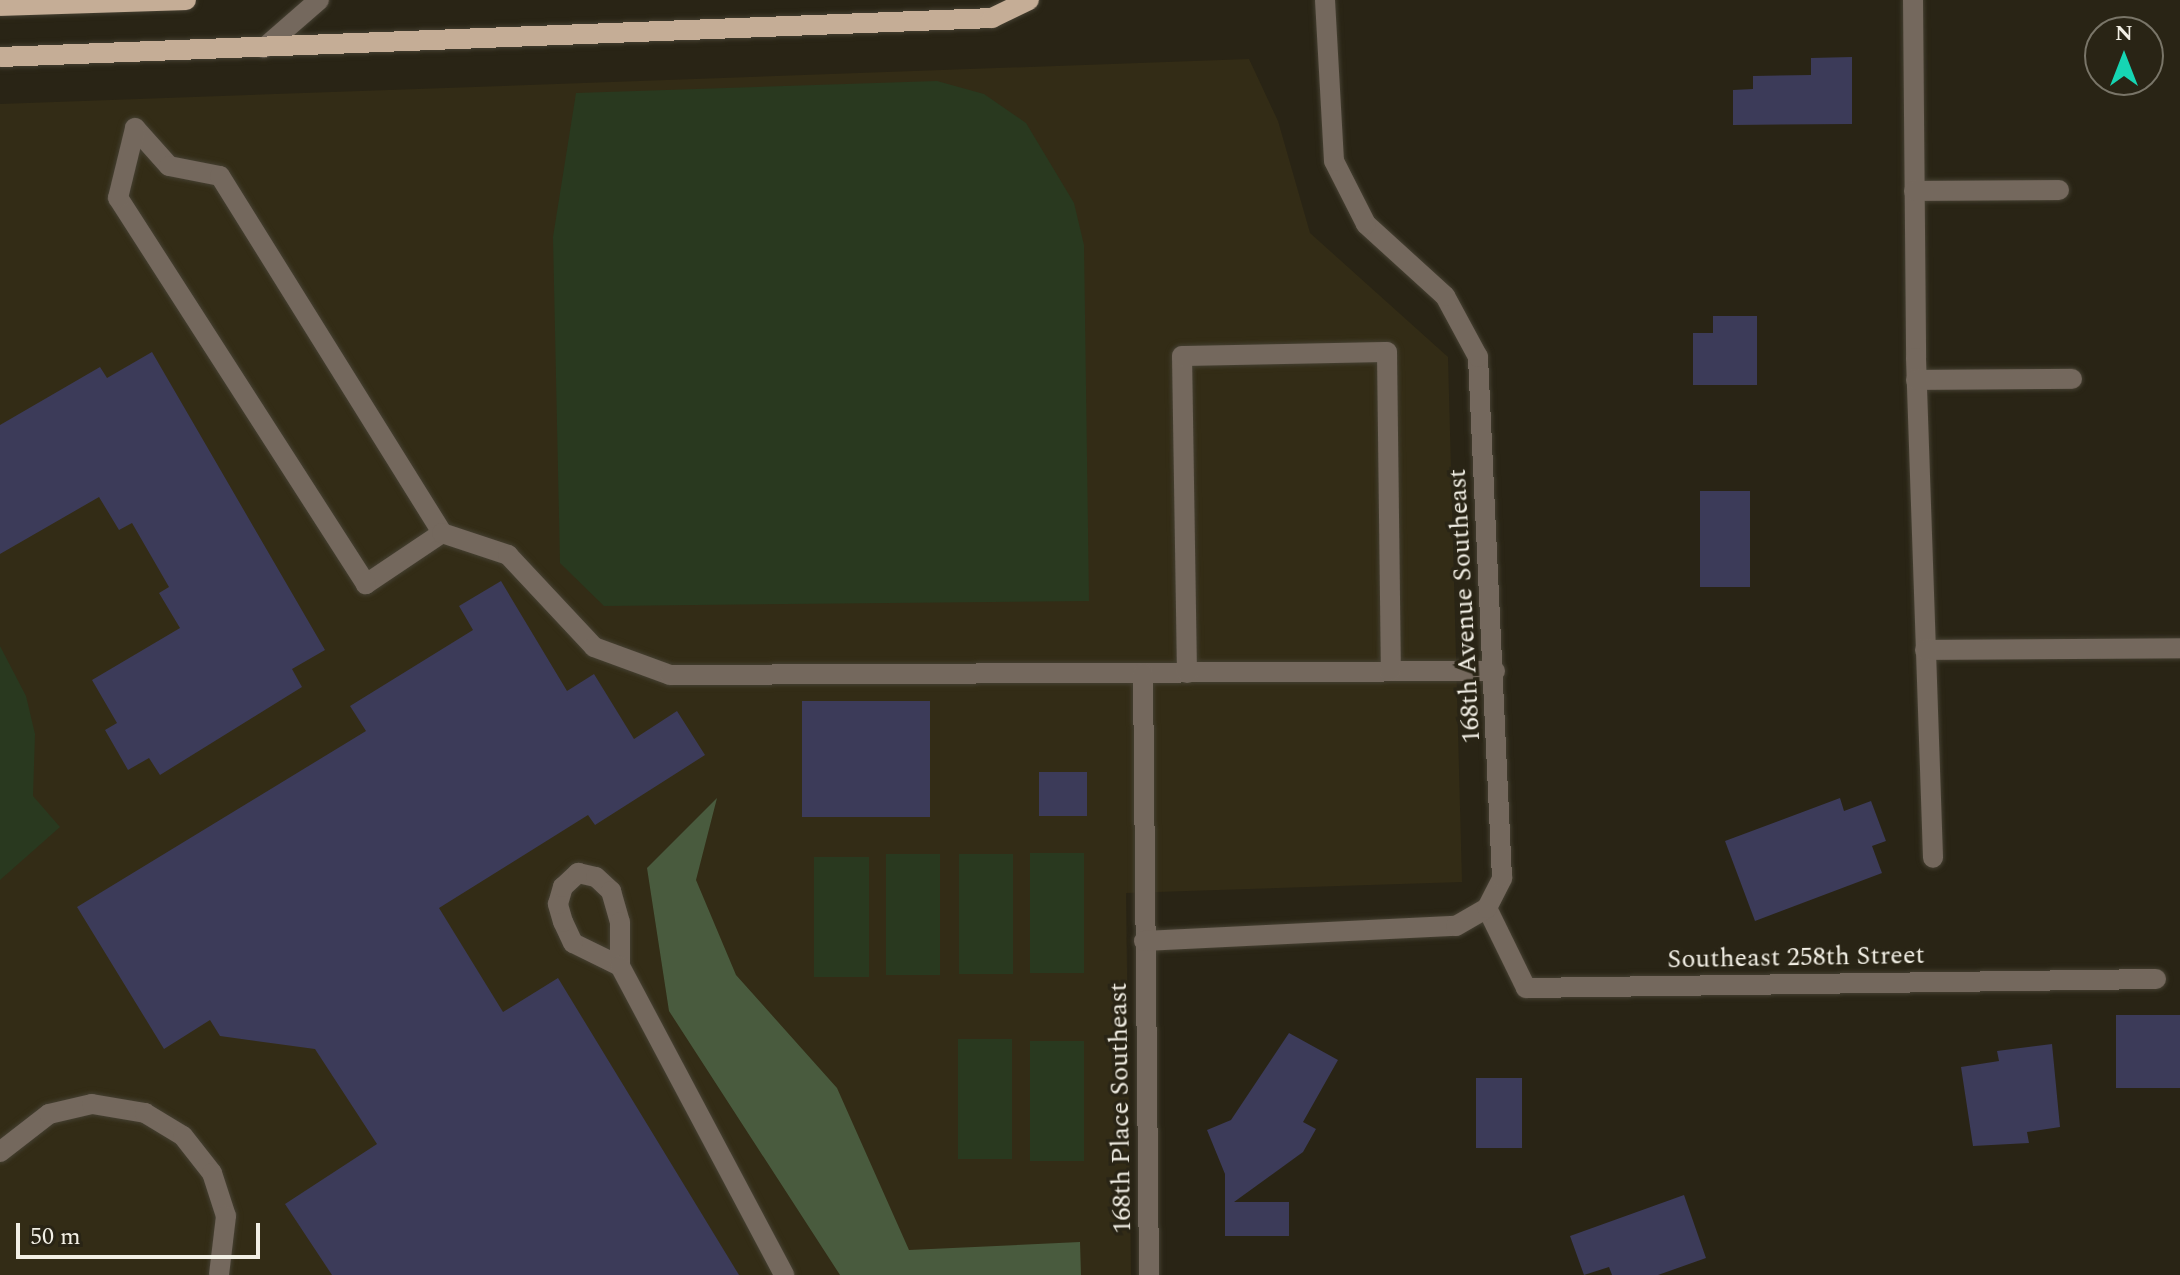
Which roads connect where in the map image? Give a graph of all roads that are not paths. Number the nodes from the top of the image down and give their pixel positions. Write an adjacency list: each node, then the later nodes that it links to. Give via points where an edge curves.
1 (186, 0): 6 (main road)
2 (319, 0): 7 (street)
3 (1029, 0): 7 (main road, via 992,18)
4 (1325, 0): 17 (street, 168th Avenue Southeast, via 1334,161 1366,224 1445,296 1478,357)
5 (1913, 0): 10 (street)
6 (0, 6)
7 (264, 48): 8 (main road)
8 (0, 57)
9 (2059, 190): 10 (street)
10 (1914, 191): 12 (street)
11 (2072, 379): 12 (street)
12 (1916, 380): 15 (street)
13 (442, 533): 13 (street, via 220,176 169,166 135,128 118,198 366,584); 18 (street, via 508,555 594,647 670,675)
14 (2180, 648): 15 (street)
15 (1925, 650): 20 (street)
16 (1391, 671): 17 (street); 19 (street); 19 (street, via 1387,352 1182,356)
17 (1495, 671): 21 (street, 168th Avenue Southeast, via 1502,878)
18 (1143, 673): 19 (street); 22 (street, 168th Place Southeast)
19 (1187, 673)
20 (1933, 858)
21 (1487, 908): 22 (street, via 1456,926); 24 (street, Southeast 258th Street, via 1526,988)
22 (1144, 941): 28 (street, 168th Place Southeast)
23 (620, 966): 27 (street)
24 (2156, 979)
25 (0, 1152): 26 (street, via 49,1114 92,1104 145,1113 183,1136 212,1173 226,1216)
26 (219, 1275)
27 (784, 1275)
28 (1149, 1275)

